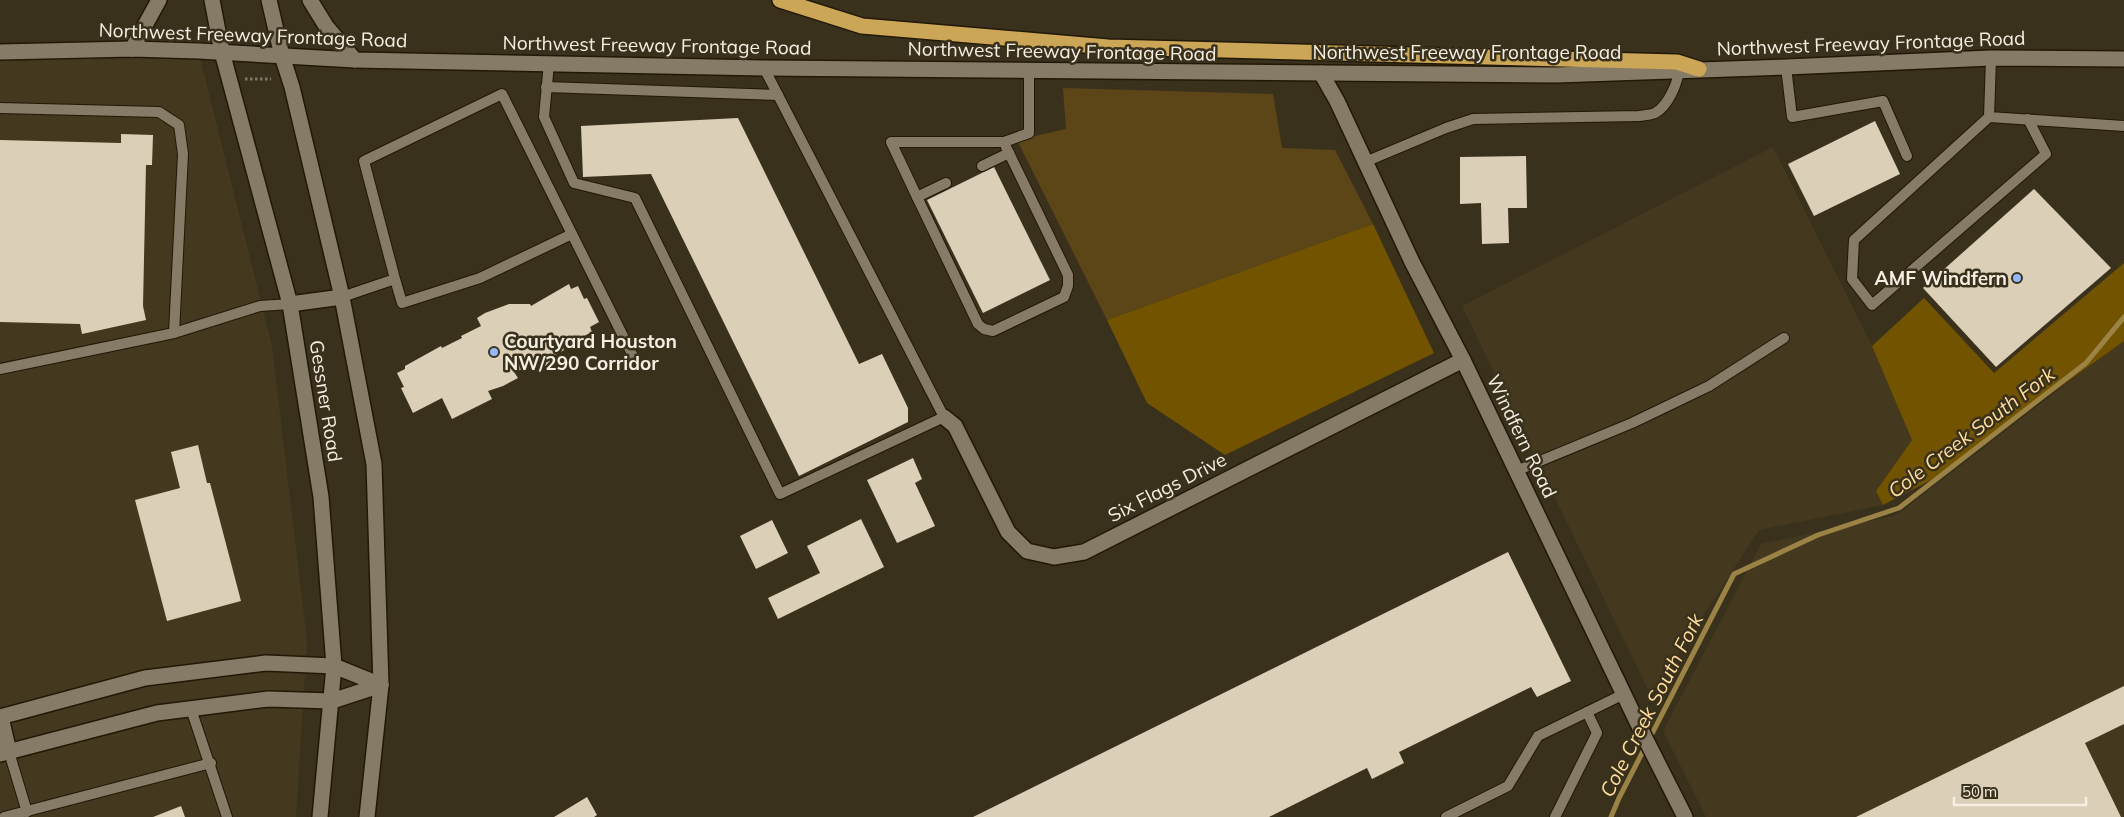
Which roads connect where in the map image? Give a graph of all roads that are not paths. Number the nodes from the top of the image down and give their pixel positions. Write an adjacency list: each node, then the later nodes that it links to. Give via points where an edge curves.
1 (159, 0): 6 (main road)
2 (212, 0): 8 (main road, Gessner Road)
3 (269, 0): 9 (main road, Gessner Road)
4 (310, 0): 12 (main road, via 326,26)
5 (780, 0): 16 (highway, via 862,26 1108,47 1677,62)
6 (132, 49): 7 (main road, Northwest Freeway Frontage Road); 8 (main road, Northwest Freeway Frontage Road)
7 (0, 52)
8 (222, 52): 9 (main road, Northwest Freeway Frontage Road); 36 (main road, Gessner Road)
9 (282, 56): 12 (main road, Northwest Freeway Frontage Road); 35 (main road, Gessner Road)
10 (1991, 58): 11 (main road, Northwest Freeway Frontage Road); 14 (main road, Northwest Freeway Frontage Road); 23 (lane)
11 (2124, 58)
12 (355, 60): 13 (main road, Northwest Freeway Frontage Road)
13 (549, 63): 15 (main road, Northwest Freeway Frontage Road); 20 (lane)
14 (1786, 67): 16 (main road, Northwest Freeway Frontage Road); 28 (lane, via 1792,118 1883,101)
15 (764, 68): 17 (main road, Northwest Freeway Frontage Road); 21 (lane)
16 (1700, 69): 18 (main road, Northwest Freeway Frontage Road)
17 (1029, 70): 19 (main road, Northwest Freeway Frontage Road); 26 (lane, via 1029,133)
18 (1680, 70): 19 (main road, Northwest Freeway Frontage Road, via 1556,75); 29 (lane, via 1666,102 1655,113 1473,119)
19 (1321, 73): 29 (main road, Windfern Road)
20 (546, 87): 21 (lane); 42 (lane, via 544,117 574,183 635,198 780,494)
21 (778, 95): 42 (lane)
22 (0, 108): 37 (lane, via 159,112 180,125 183,154)
23 (1989, 117): 24 (lane); 24 (lane, via 1854,240 1852,279 1872,305 2046,154)
24 (2028, 119): 25 (lane)
25 (2124, 126)
26 (1004, 142): 27 (lane); 32 (lane, via 891,142)
27 (1009, 153): 30 (lane); 32 (lane, via 1068,275 1068,286 1064,297 993,331 984,330 978,324)
28 (1907, 156)
29 (1365, 162): 40 (main road, Windfern Road)
30 (982, 166)
31 (946, 183): 32 (lane)
32 (917, 197)
33 (572, 234): 34 (lane, via 480,278 402,303); 34 (lane, via 502,94 364,160); 39 (lane)
34 (396, 279): 35 (lane)
35 (342, 297): 36 (main road); 45 (main road, Gessner Road, via 374,464)
36 (290, 304): 37 (lane, via 260,306); 44 (main road, Gessner Road, via 321,497)
37 (174, 332): 41 (lane)
38 (1784, 338): 43 (lane, via 1709,386 1632,423)
39 (633, 356)
40 (1463, 360): 42 (main road, Six Flags Drive, via 1084,552 1054,557 1028,551 1008,532 955,426); 43 (main road, Windfern Road)
41 (0, 369)
42 (944, 417)
43 (1516, 471): 46 (main road, Windfern Road)
44 (334, 666): 45 (main road); 47 (main road, Gessner Road); 50 (main road, via 266,663 145,678)
45 (382, 685): 47 (main road); 57 (main road, Gessner Road)
46 (1624, 694): 49 (lane); 60 (main road, Windfern Road)
47 (332, 701): 48 (main road, via 268,699); 56 (main road, Gessner Road)
48 (191, 709): 51 (main road, via 157,713); 52 (lane)
49 (1587, 712): 58 (lane, via 1538,736 1508,786); 59 (lane, via 1597,733)
50 (0, 717): 51 (main road)
51 (5, 753): 53 (lane)
52 (210, 763): 53 (lane); 55 (lane)
53 (27, 812): 54 (lane)
54 (4, 817)
55 (228, 817)
56 (320, 817)
57 (367, 817)
58 (1446, 817)
59 (1556, 817)
60 (1685, 817)

